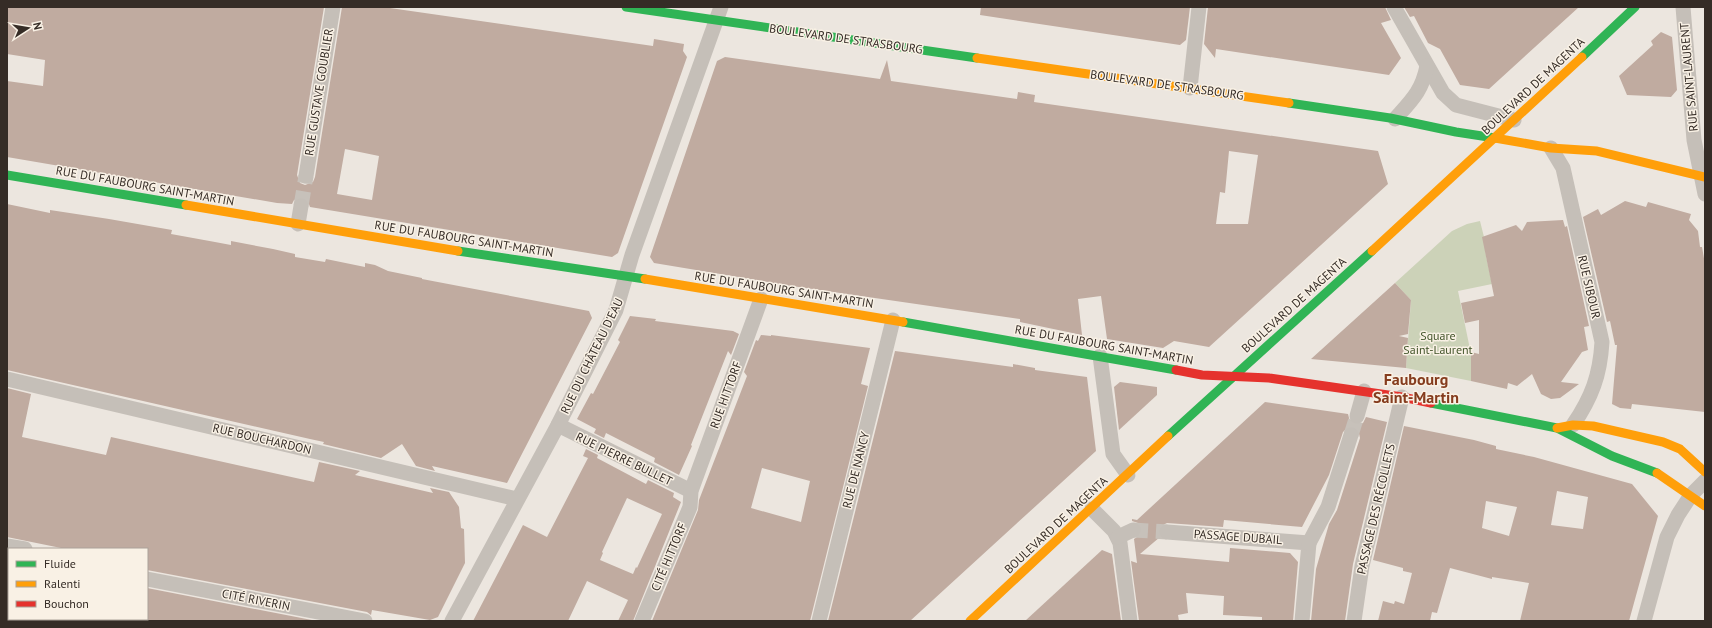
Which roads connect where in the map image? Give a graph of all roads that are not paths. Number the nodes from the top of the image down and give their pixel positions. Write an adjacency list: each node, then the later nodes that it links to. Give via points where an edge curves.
1 (333, 7): 16 (street, RUE GUSTAVE GOUBLIER)
2 (626, 7): 7 (main road, BOULEVARD DE STRASBOURG)
3 (1199, 7): 9 (street)
4 (1394, 7): 8 (street)
5 (1635, 7): 11 (main road, BOULEVARD DE MAGENTA)
6 (1683, 7): 13 (street, RUE SAINT-LAURENT)
7 (719, 14): 9 (main road, BOULEVARD DE STRASBOURG); 21 (street, RUE DU CHÂTEAU D'EAU)
8 (1427, 66): 10 (street, via 1424,82 1414,98); 11 (street, via 1443,93 1456,105)
9 (1190, 88): 10 (main road, BOULEVARD DE STRASBOURG)
10 (1395, 118): 12 (main road, BOULEVARD DE STRASBOURG)
11 (1514, 120): 12 (main road, BOULEVARD DE MAGENTA)
12 (1495, 138): 14 (main road, BOULEVARD DE STRASBOURG); 25 (main road, BOULEVARD DE MAGENTA)
13 (1699, 140): 17 (street, RUE SAINT-LAURENT)
14 (1551, 148): 17 (main road, BOULEVARD DE STRASBOURG, via 1597,151); 30 (street, RUE SIBOUR, via 1563,168 1602,342 1595,386 1586,406)
15 (7, 175): 20 (main road, RUE DU FAUBOURG SAINT-MARTIN)
16 (306, 176)
17 (1703, 176): 18 (street, RUE SAINT-LAURENT)
18 (1705, 194)
19 (301, 206): 20 (street)
20 (298, 224): 21 (main road, RUE DU FAUBOURG SAINT-MARTIN)
21 (627, 276): 22 (main road, RUE DU FAUBOURG SAINT-MARTIN); 31 (street, RUE DU CHÂTEAU D'EAU, via 616,310)
22 (761, 298): 23 (main road, RUE DU FAUBOURG SAINT-MARTIN); 37 (street, RUE HITTORF)
23 (893, 320): 24 (main road, RUE DU FAUBOURG SAINT-MARTIN); 52 (street, RUE DE NANCY)
24 (1100, 356): 25 (main road, RUE DU FAUBOURG SAINT-MARTIN, via 1202,375); 35 (street, via 1113,454)
25 (1233, 377): 27 (main road, RUE DU FAUBOURG SAINT-MARTIN, via 1269,378); 35 (main road, BOULEVARD DE MAGENTA)
26 (7, 379): 39 (street, RUE BOUCHARDON)
27 (1364, 391): 28 (main road, RUE DU FAUBOURG SAINT-MARTIN); 29 (street)
28 (1402, 397): 32 (main road, RUE DU FAUBOURG SAINT-MARTIN); 56 (street, PASSAGE DES RÉCOLLETS, via 1362,566)
29 (1357, 416)
30 (1573, 424): 32 (main road, RUE DU FAUBOURG SAINT-MARTIN); 34 (main road, RUE DU FAUBOURG SAINT-MARTIN, via 1663,442 1680,449)
31 (558, 425): 37 (street, RUE PIERRE BULLET); 39 (street, RUE DU CHÂTEAU D'EAU)
32 (1557, 428): 38 (main road, RUE DU FAUBOURG SAINT-MARTIN, via 1612,456 1654,471)
33 (1351, 435): 45 (street, via 1328,507)
34 (1705, 472)
35 (1128, 475): 41 (main road, BOULEVARD DE MAGENTA)
36 (1705, 481): 38 (street)
37 (691, 491): 51 (street, CITÉ HITTORF, via 690,507)
38 (1691, 496): 40 (main road, RUE DU FAUBOURG SAINT-MARTIN); 57 (street, via 1666,537)
39 (517, 499): 50 (street, RUE DU CHÂTEAU D'EAU)
40 (1705, 506)
41 (1092, 509): 44 (street); 53 (main road, BOULEVARD DE MAGENTA)
42 (1133, 530): 44 (street)
43 (1167, 532): 45 (street, PASSAGE DUBAIL)
44 (1118, 537): 54 (street, via 1122,548)
45 (1309, 543): 55 (street)
46 (7, 546): 47 (street)
47 (19, 548)
48 (148, 579): 49 (street, CITÉ RIVERIN)
49 (365, 621)
50 (452, 621)
51 (642, 621)
52 (819, 621)
53 (970, 621)
54 (1130, 621)
55 (1302, 621)
56 (1354, 621)
57 (1644, 621)

